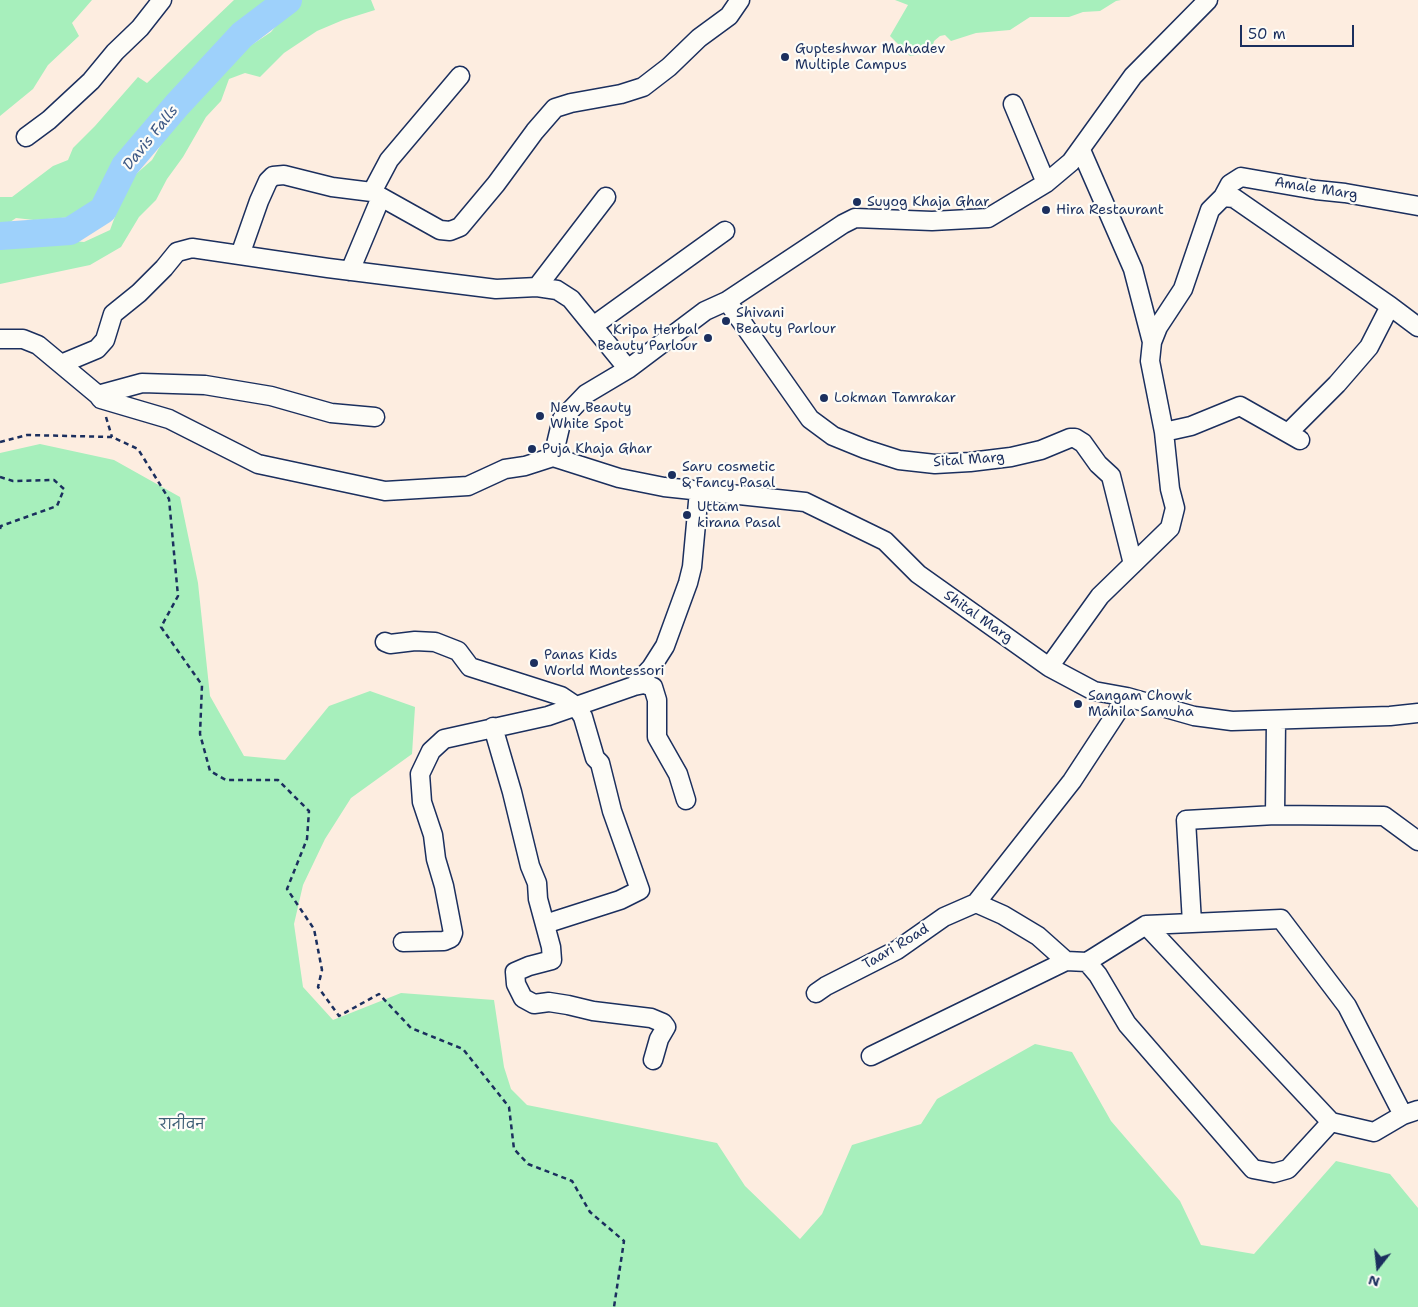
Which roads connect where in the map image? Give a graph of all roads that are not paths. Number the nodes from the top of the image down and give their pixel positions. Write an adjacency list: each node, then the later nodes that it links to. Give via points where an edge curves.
1 (162, 0): 6 (street, via 91,81)
2 (740, 0): 9 (street, via 729,16 643,87 555,108 460,228 440,230)
3 (1208, 0): 7 (street, via 1133,76)
4 (460, 76): 9 (street, via 389,160)
5 (1013, 104): 8 (street)
6 (26, 137)
7 (1080, 150): 8 (street); 22 (street, via 1133,269)
8 (1046, 183): 17 (street, via 988,218 932,221 855,218)
9 (376, 195): 14 (street, via 284,175 273,176 259,201); 15 (street)
10 (1223, 197): 12 (street, Amale Marg, via 1230,184 1241,177); 18 (street, via 1234,198); 22 (street, via 1210,210 1184,289 1158,327)
11 (606, 198): 16 (street)
12 (1418, 206)
13 (725, 231): 19 (street)
14 (240, 255): 15 (street); 23 (street, via 192,248 178,252 113,314 106,340 97,349)
15 (350, 271): 16 (street, via 496,289)
16 (537, 287): 19 (street, via 557,290 571,298)
17 (726, 301): 24 (street, via 706,311); 30 (street, Sital Marg, via 810,419 833,436 899,460 935,464 1011,457 1075,438 1111,476)
18 (1390, 306): 20 (street); 27 (street, via 1369,347 1294,437 1240,406 1191,426)
19 (593, 326): 24 (street)
20 (1418, 327)
21 (0, 339): 23 (street, via 23,339 38,345)
22 (1152, 342): 27 (street, via 1150,361)
23 (61, 364): 25 (street)
24 (628, 369): 28 (street, via 586,394 562,419)
25 (98, 394): 26 (street, via 142,383 205,385 271,396 331,414); 28 (street, via 101,399 169,419 258,464 385,491 468,486 505,469)
26 (375, 417)
27 (1164, 432): 30 (street, via 1175,508 1170,528)
28 (553, 457): 29 (street, Shital Marg, via 619,478)
29 (699, 491): 32 (street, Shital Marg, via 805,502 885,541 918,574); 33 (street, via 688,583 665,646)
30 (1133, 564): 32 (street, via 1100,596)
31 (385, 642): 35 (street, via 434,642 458,651 470,667 561,696)
32 (1049, 667): 34 (street, Shital Marg, via 1094,691)
33 (634, 686): 35 (street); 39 (street, via 644,684 653,687 657,700 657,737 678,774)
34 (1127, 697): 37 (street, Shital Marg, via 1194,716 1232,721); 42 (street, via 1072,781)
35 (576, 706): 38 (street, via 548,716); 44 (street, via 583,717 595,758 600,763 612,811 640,890 620,900)
36 (1418, 713): 37 (street, Shital Marg)
37 (1276, 721): 40 (street)
38 (493, 727): 44 (street, via 537,883); 46 (street, via 444,739 431,751 420,774 422,802 433,834 453,933 451,938 444,940)
39 (686, 800)
40 (1275, 815): 41 (street, via 1384,816); 43 (street, via 1186,820)
41 (1418, 842)
42 (976, 904): 47 (street, via 1003,915 1038,936); 49 (street, Taari Road, via 944,917 897,950)
43 (1192, 923): 45 (street); 52 (street, via 1282,919 1347,1006)
44 (545, 924): 51 (street, via 552,960 515,972 516,984 523,998 534,1004 548,1002 651,1018 663,1023 666,1027)
45 (1146, 925): 48 (street); 53 (street)
46 (403, 942)
47 (1066, 961): 48 (street); 50 (street)
48 (1087, 962): 53 (street, via 1127,1024 1253,1169 1274,1174 1288,1169)
49 (816, 993)
50 (871, 1056)
51 (653, 1060)
52 (1410, 1112): 53 (street, via 1374,1132)
53 (1331, 1122)

